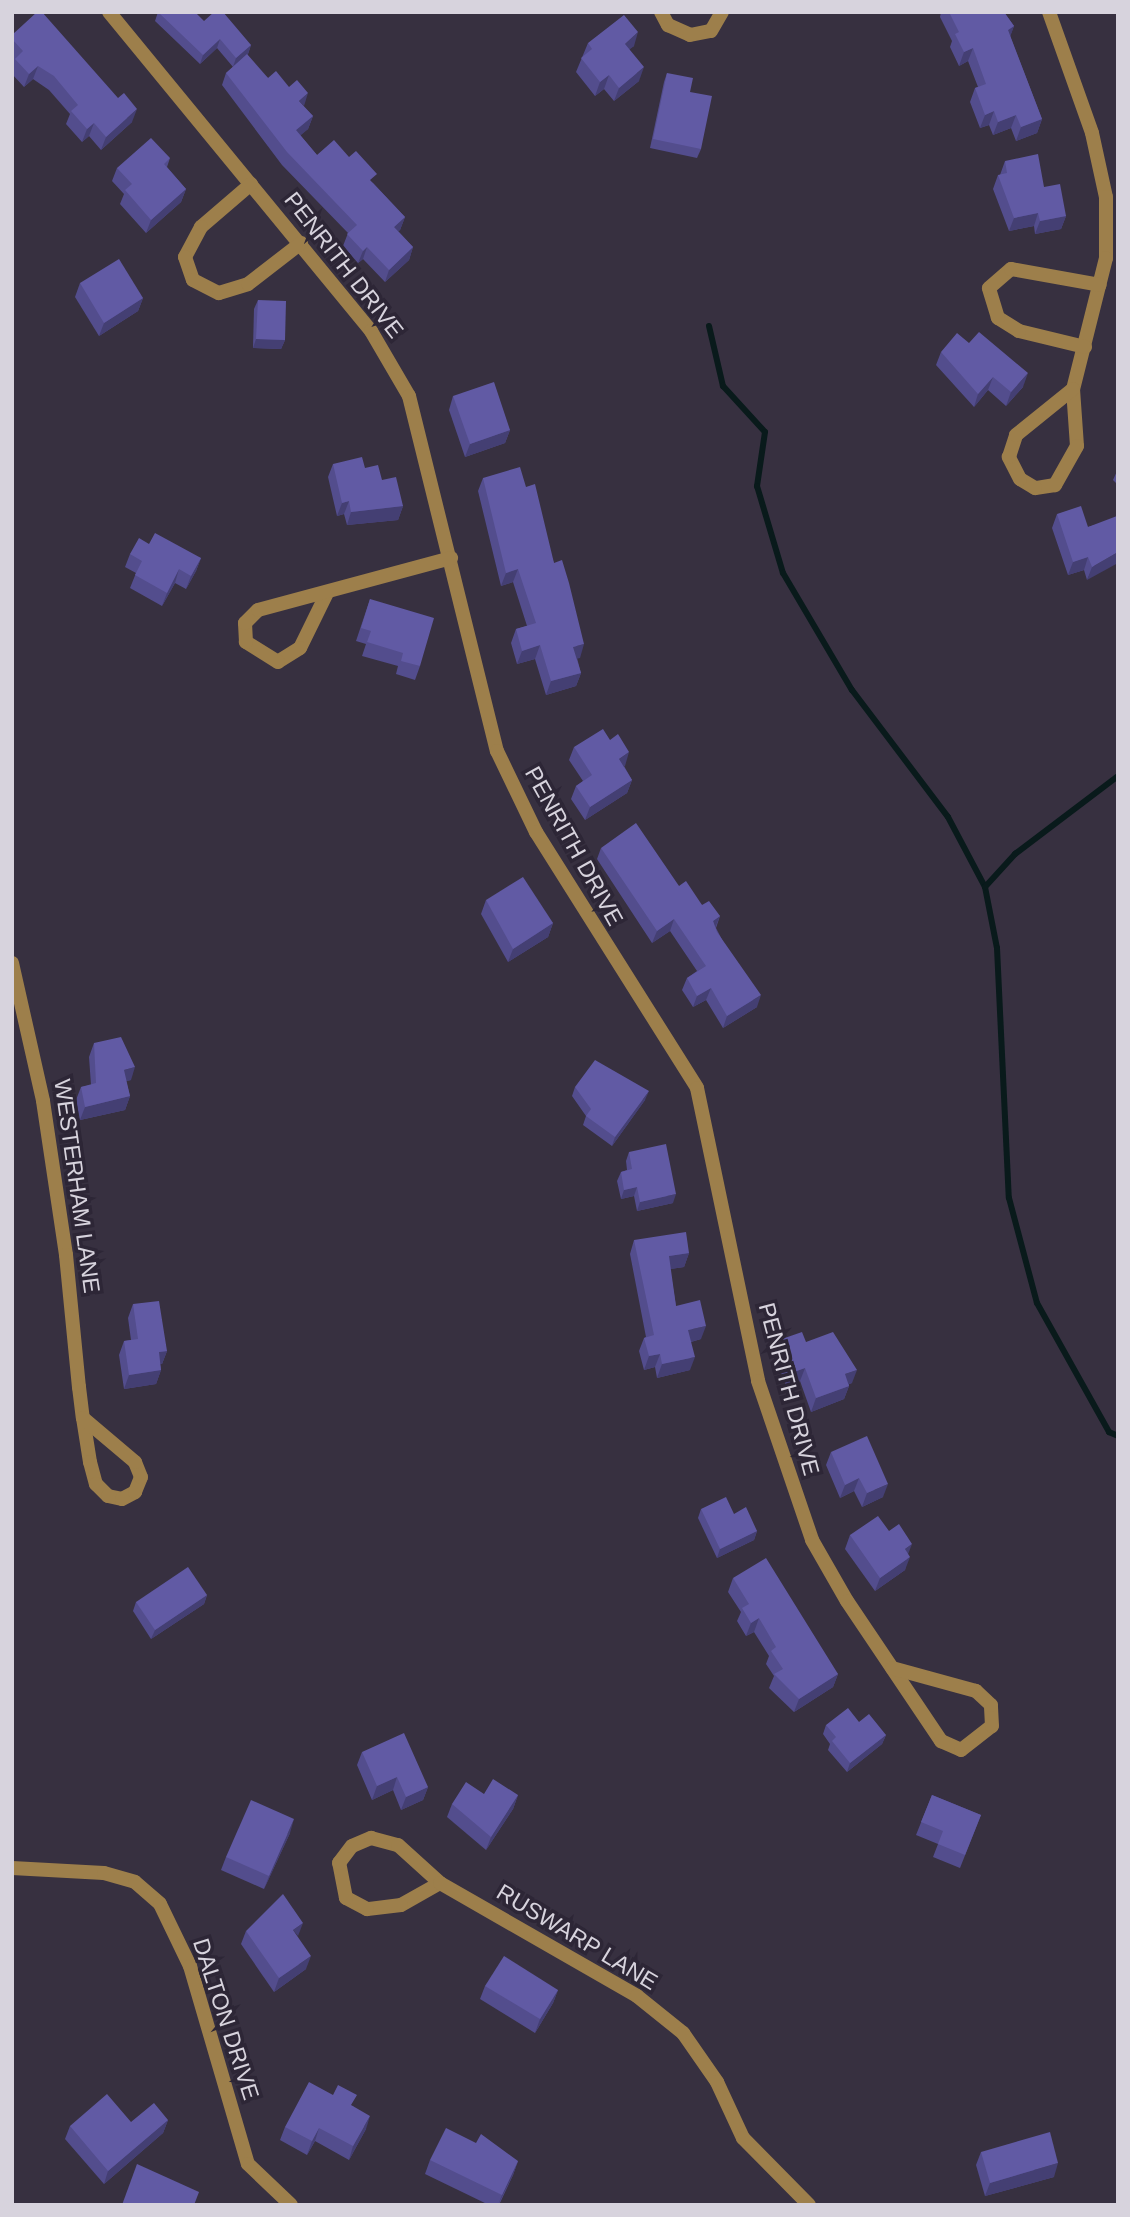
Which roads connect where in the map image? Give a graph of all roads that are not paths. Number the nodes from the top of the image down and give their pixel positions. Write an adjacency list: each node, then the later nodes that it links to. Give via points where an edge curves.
1 (108, 12): 5 (street, PENRITH DRIVE)
2 (661, 12): 3 (street, via 668,25 690,35 711,31)
3 (722, 12)
4 (1049, 12): 7 (street, via 1073,68 1107,197)
5 (251, 184): 6 (street, PENRITH DRIVE); 6 (street, via 201,227 185,257 193,280 219,293 248,284)
6 (301, 243): 10 (street, PENRITH DRIVE, via 371,331 409,396)
7 (1100, 285): 8 (street); 8 (street, via 1011,270 989,288 998,318 1020,331)
8 (1085, 347): 9 (street)
9 (1073, 388): 9 (street, via 1077,446 1069,471 1055,485 1035,488 1020,479 1009,457 1016,435)
10 (451, 558): 11 (street); 14 (street, PENRITH DRIVE, via 497,751 536,832 697,1088 758,1381 782,1464 812,1540)
11 (327, 593): 11 (street, via 258,610 245,623 246,642 278,662 300,648)
12 (12, 963): 13 (street, WESTERHAM LANE, via 43,1101)
13 (83, 1418): 13 (street, WESTERHAM LANE, via 135,1461 141,1476 135,1492 122,1499 96,1484)
14 (892, 1668): 14 (street, PENRITH DRIVE, via 976,1691 990,1705 992,1726 961,1751 941,1741)
15 (12, 1868): 17 (street, DALTON DRIVE, via 104,1873 135,1882 159,1904 190,1966 248,2164)
16 (440, 1883): 16 (street, RUSWARP LANE, via 398,1844 371,1838 352,1846 339,1863 346,1898 367,1909 401,1905); 18 (street, RUSWARP LANE, via 637,1996 683,2033 717,2082 743,2138)
17 (291, 2205)
18 (809, 2205)

